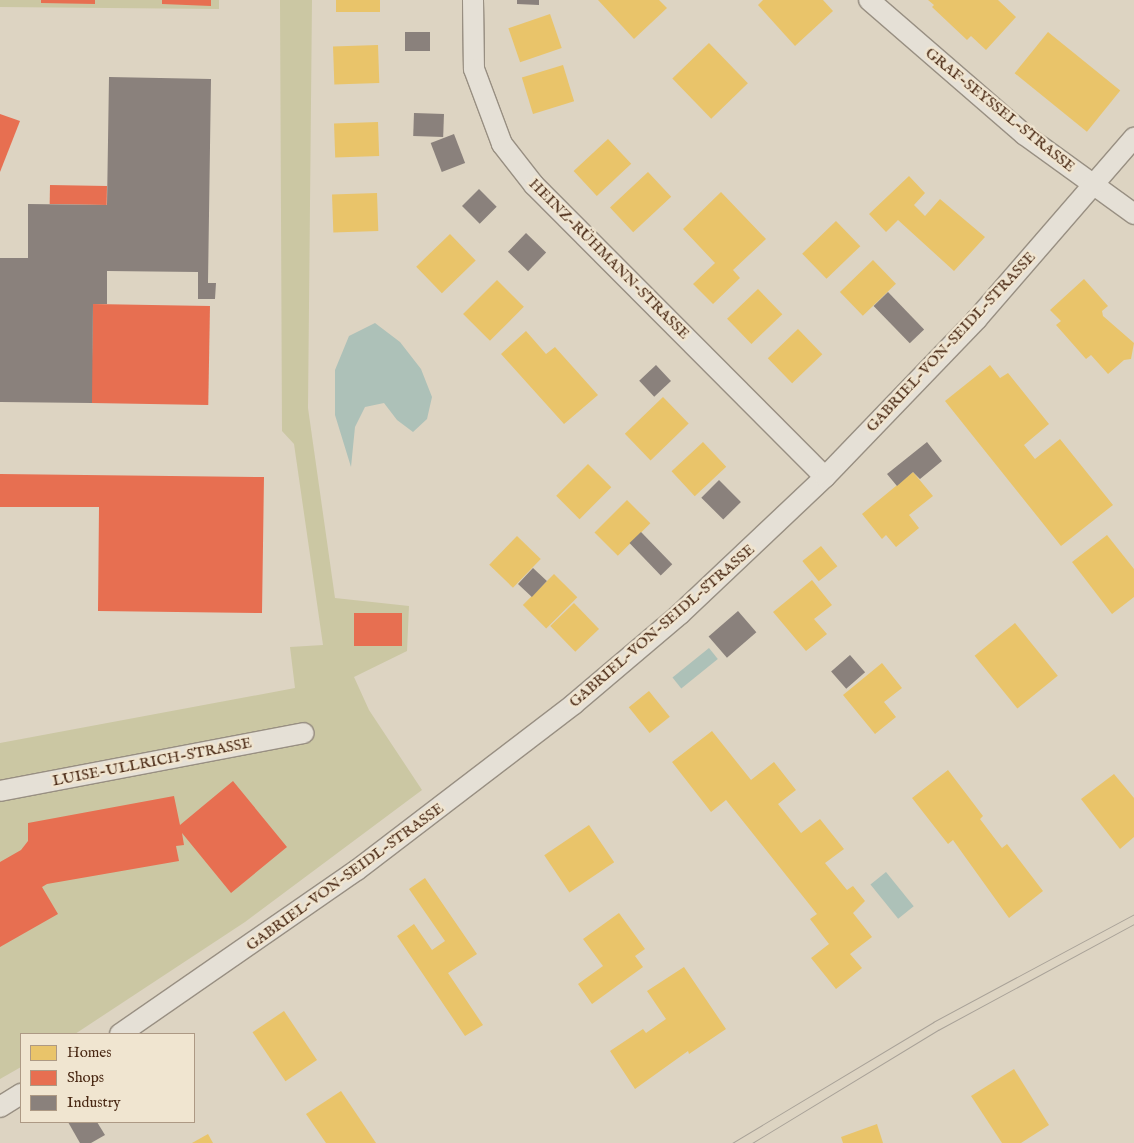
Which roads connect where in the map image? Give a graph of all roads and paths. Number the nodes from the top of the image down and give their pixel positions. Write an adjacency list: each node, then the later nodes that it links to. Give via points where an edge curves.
1 (473, 0): 6 (street, HEINZ-RÜHMANN-STRASSE, via 474,69 502,144 534,185)
2 (869, 0): 4 (street, GRAF-SEYSSEL-STRASSE, via 1025,134)
3 (1134, 138): 4 (street, GABRIEL-VON-SEIDL-STRASSE)
4 (1092, 184): 5 (street, GRAF-SEYSSEL-STRASSE); 6 (street, GABRIEL-VON-SEIDL-STRASSE, via 976,319)
5 (1134, 214)
6 (825, 477): 9 (street, GABRIEL-VON-SEIDL-STRASSE, via 701,594 574,704 357,870)
7 (303, 733): 8 (street, LUISE-ULLRICH-STRASSE)
8 (0, 791)
9 (121, 1033)
10 (20, 1095): 11 (street)
11 (0, 1106)

